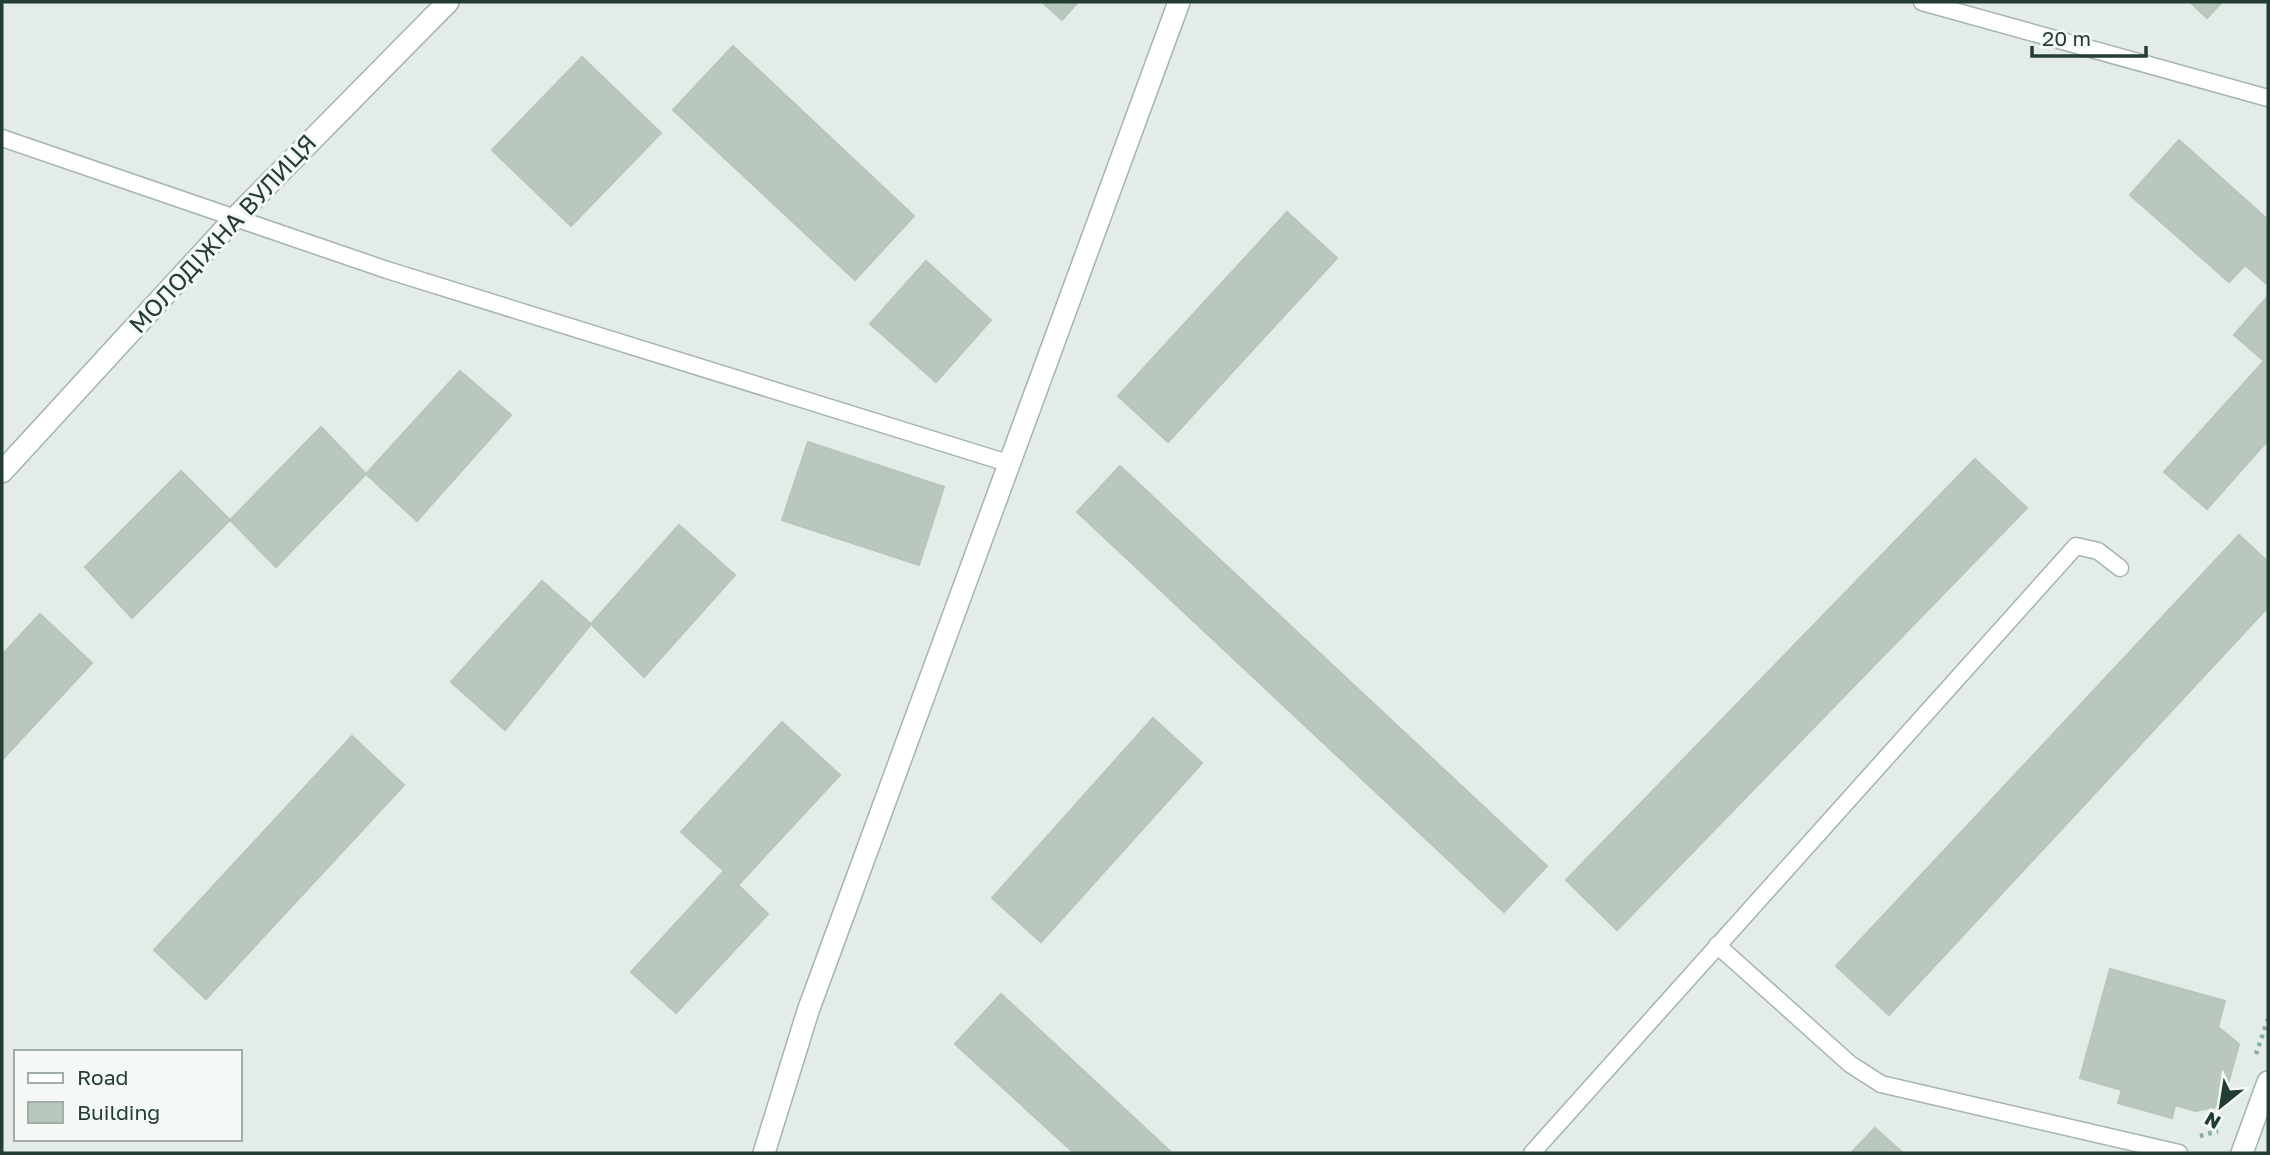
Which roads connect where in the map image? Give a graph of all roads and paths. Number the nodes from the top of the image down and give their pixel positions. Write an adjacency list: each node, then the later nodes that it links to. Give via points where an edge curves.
1 (448, 2): 6 (street, МОЛОДІЖНА ВУЛИЦЯ)
2 (1179, 2): 7 (street)
3 (1922, 2): 4 (lane)
4 (2268, 98)
5 (2, 138): 6 (lane)
6 (236, 217): 7 (lane, via 387,270); 8 (street, МОЛОДІЖНА ВУЛИЦЯ)
7 (1011, 464): 12 (street, via 808,1011)
8 (2, 472)
9 (2120, 568): 10 (lane, via 2098,551 2076,546)
10 (1717, 945): 13 (lane); 14 (lane, via 1850,1064 1881,1084)
11 (2268, 1082): 15 (street)
12 (764, 1153)
13 (1532, 1153)
14 (2179, 1153)
15 (2242, 1153)

